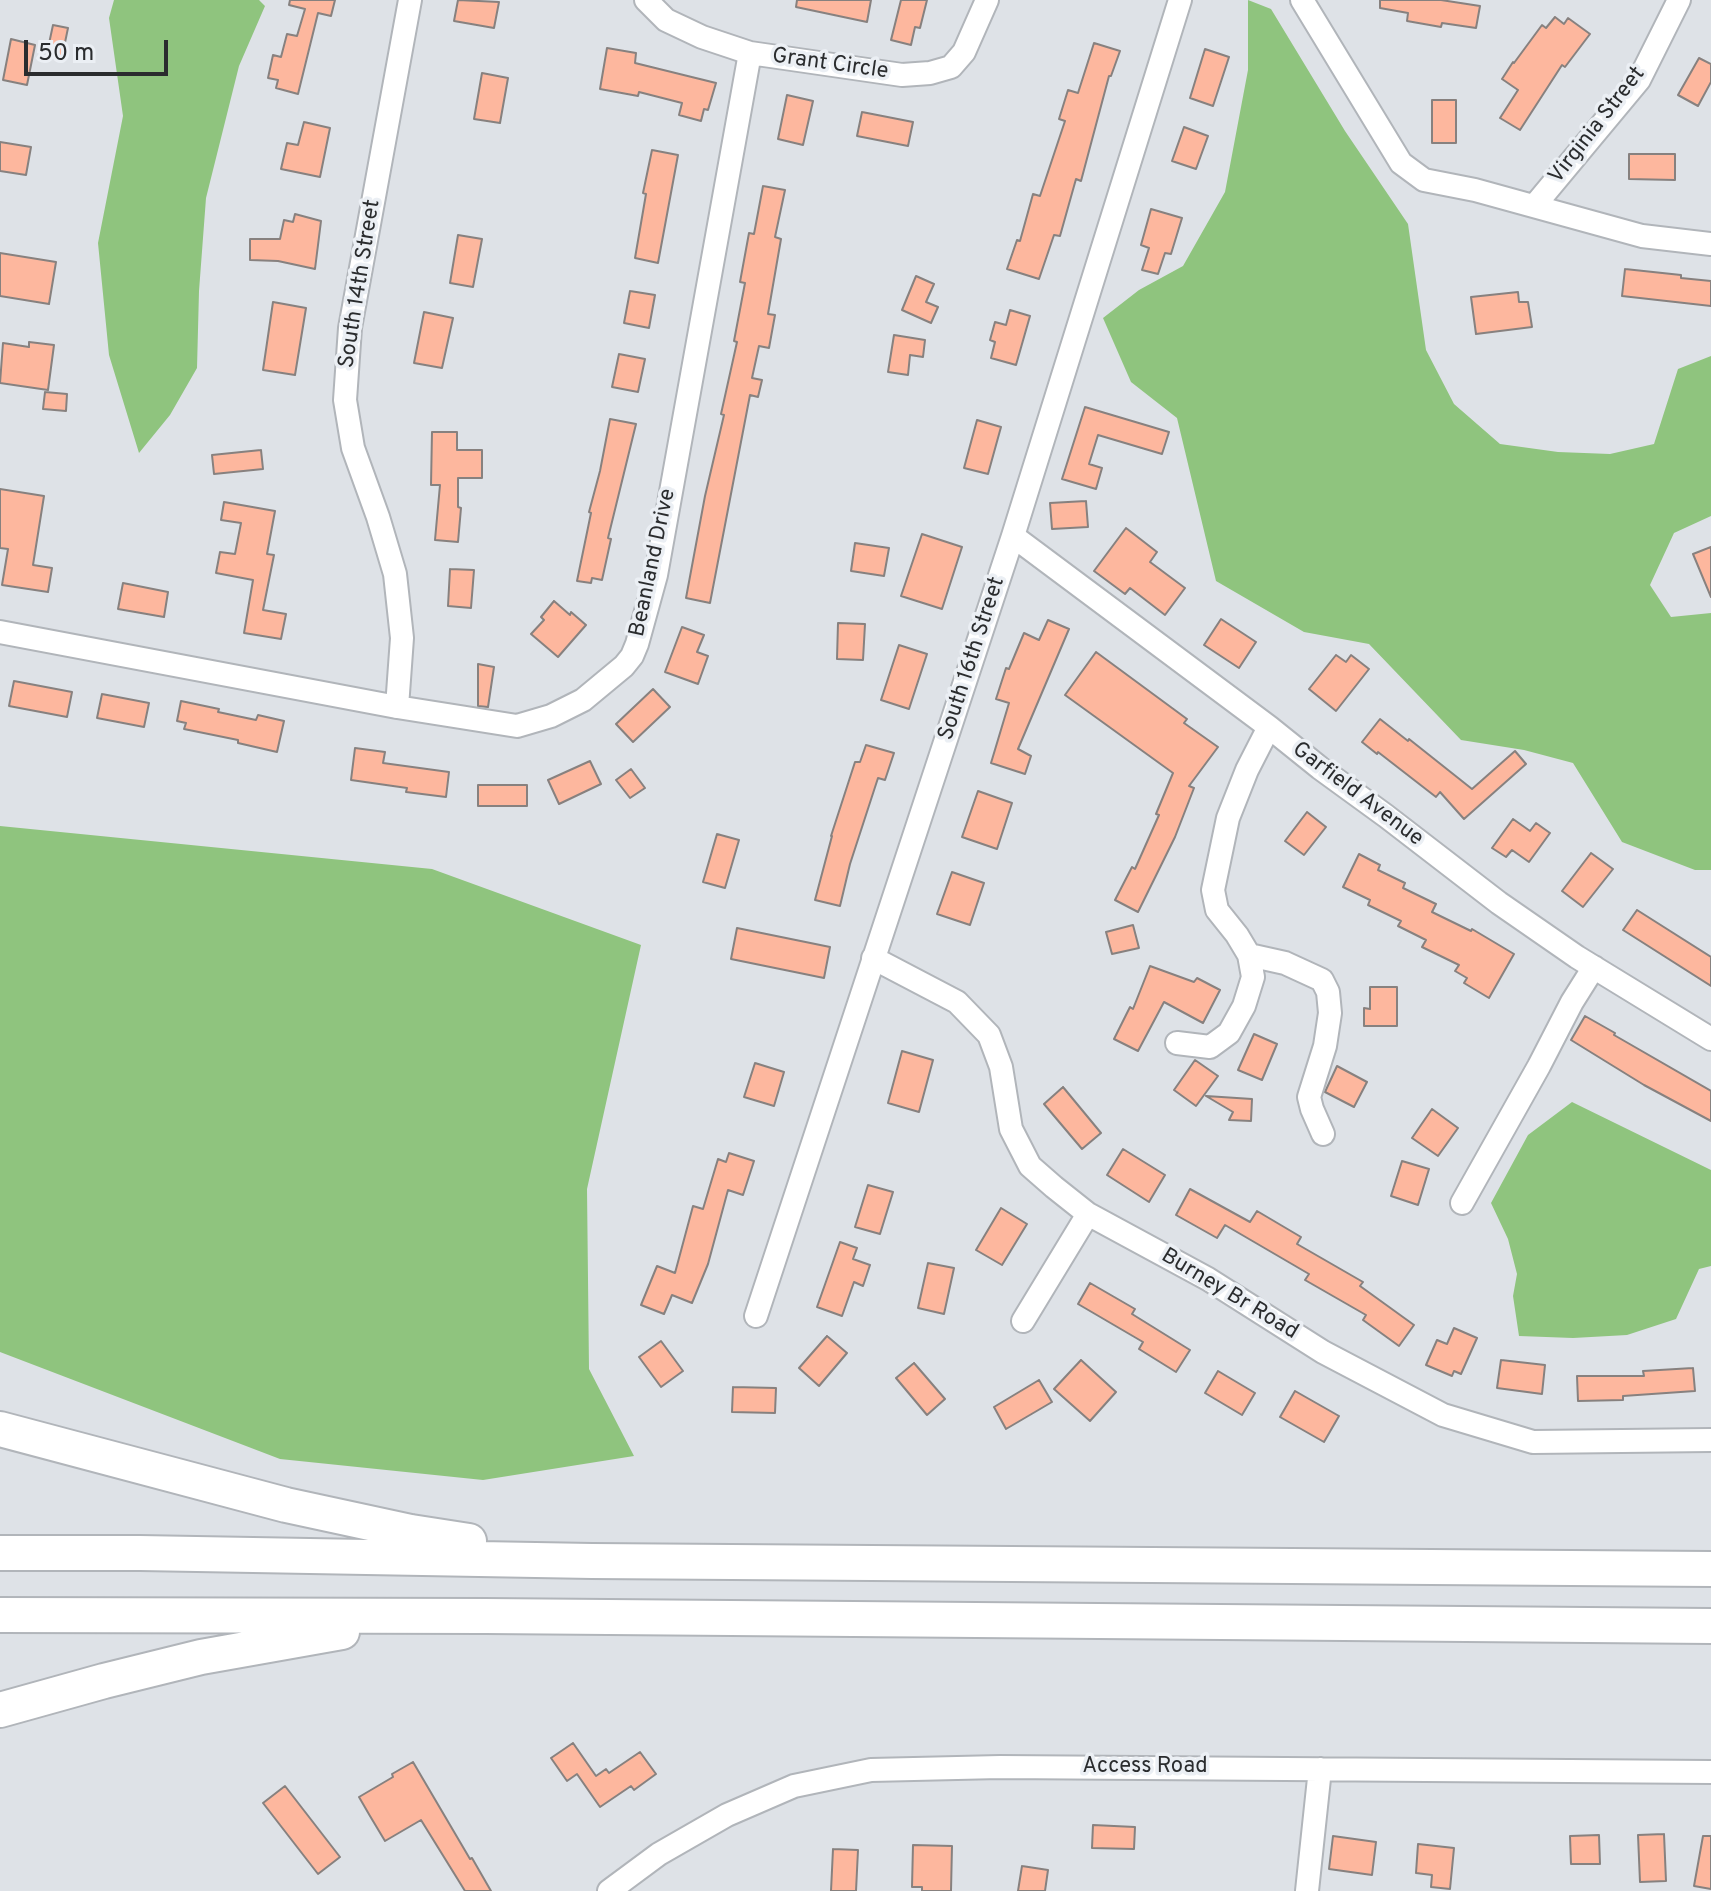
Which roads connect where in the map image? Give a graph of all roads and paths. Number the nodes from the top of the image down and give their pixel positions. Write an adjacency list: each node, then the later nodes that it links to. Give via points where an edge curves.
1 (410, 0): 12 (street, South 14th Street, via 350,328 345,400 353,448 395,574 402,638)
2 (646, 0): 7 (street, Grant Circle, via 666,20)
3 (987, 0): 7 (street, Grant Circle, via 964,52 951,67 930,73 902,75)
4 (1180, 0): 10 (street, South 16th Street)
5 (1302, 0): 8 (street, via 1401,163 1424,180)
6 (1679, 0): 8 (street, Virginia Street, via 1639,80)
7 (750, 53): 12 (street, Beanland Drive, via 658,564 632,656 583,700 517,726)
8 (1535, 205): 9 (street, via 1642,236)
9 (1711, 244)
10 (1013, 536): 13 (street, Garfield Avenue); 15 (street, South 16th Street)
11 (0, 632): 12 (street, Beanland Drive)
12 (397, 707)
13 (1269, 727): 14 (street, via 1228,818 1213,890 1217,910); 16 (street, Garfield Avenue, via 1499,903)
14 (1249, 955): 18 (street, via 1253,977 1229,1033 1210,1047); 19 (street, via 1285,963 1322,980 1328,992 1325,1046 1309,1097)
15 (873, 958): 21 (street, Burney Br Road, via 957,1002 989,1035 1001,1067 1011,1129 1030,1166); 22 (street, South 16th Street)
16 (1594, 967): 17 (street, Garfield Avenue); 20 (street)
17 (1711, 1039)
18 (1177, 1043)
19 (1323, 1134)
20 (1462, 1203)
21 (1088, 1214): 23 (street); 25 (street, Burney Br Road, via 1208,1279 1323,1352 1443,1415 1533,1442)
22 (756, 1316)
23 (1023, 1321)
24 (0, 1429): 27 (highway, via 286,1505 411,1532)
25 (1711, 1440)
26 (0, 1553): 27 (highway)
27 (592, 1561): 28 (highway)
28 (1711, 1569)
29 (0, 1615): 30 (highway)
30 (486, 1616): 31 (highway); 32 (highway, via 328,1634 201,1657)
31 (1711, 1626)
32 (0, 1710)
33 (1320, 1769): 34 (street, Access Road); 35 (street, Access Road, via 871,1770 794,1786 727,1815 659,1854); 36 (street)
34 (1711, 1772)
35 (609, 1891)
36 (1307, 1891)

